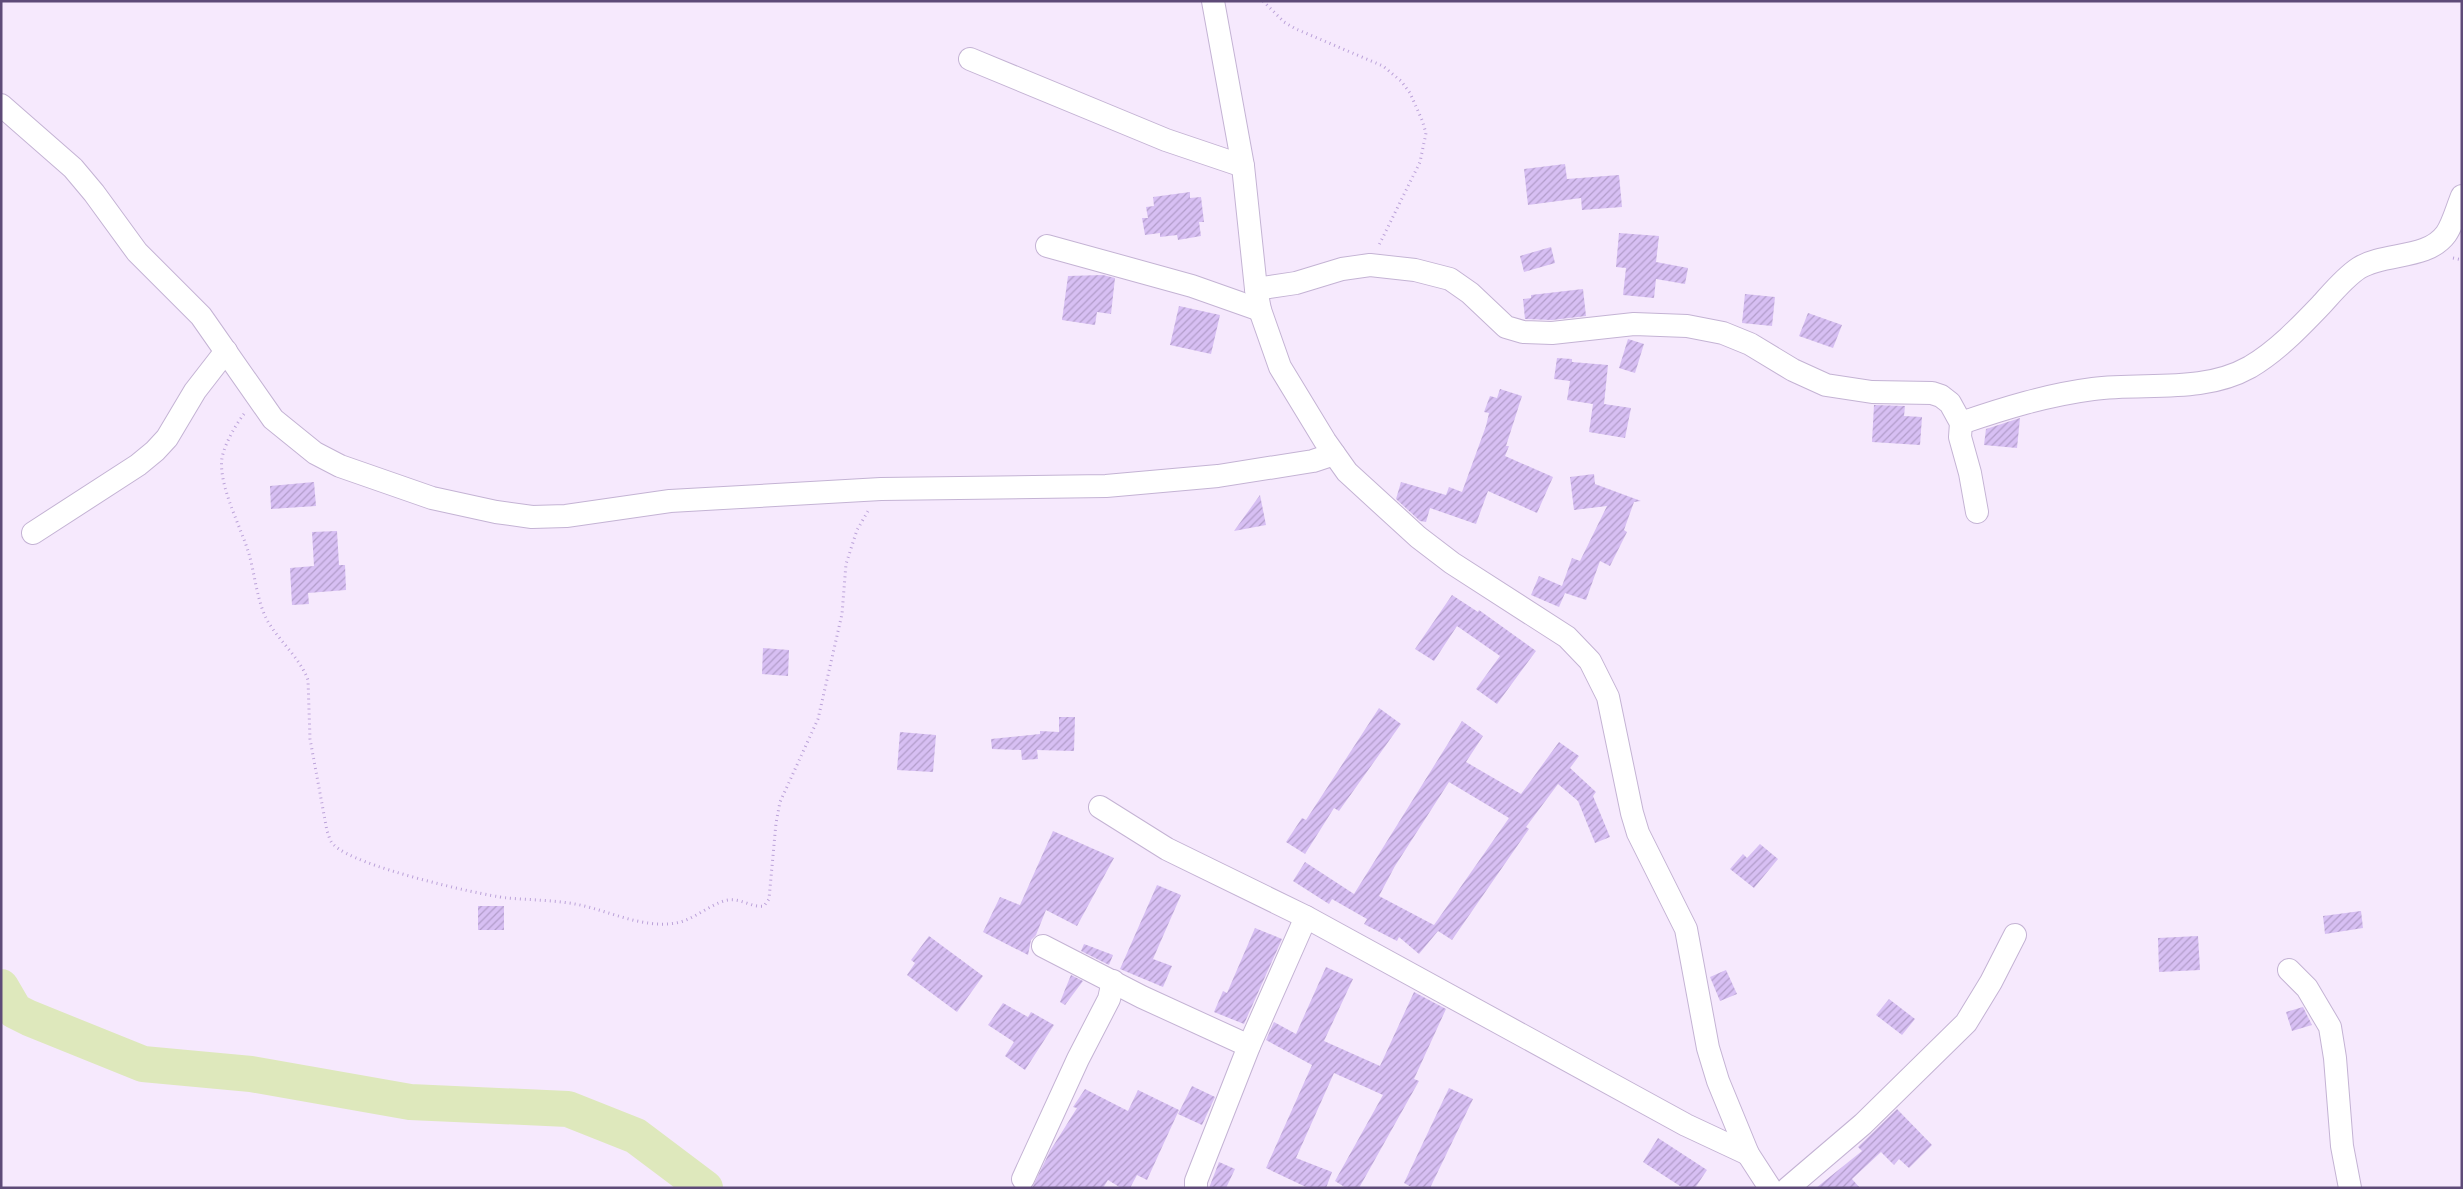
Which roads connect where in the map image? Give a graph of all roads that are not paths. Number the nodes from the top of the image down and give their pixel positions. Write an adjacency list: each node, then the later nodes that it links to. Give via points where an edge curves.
1 (1213, 1): 4 (street)
2 (970, 59): 4 (street, via 1166,140)
3 (1, 104): 8 (street, via 73,168 137,252 201,316)
4 (1244, 166): 7 (street)
5 (2462, 196): 9 (street, via 2446,234 2433,246 2359,268 2273,350 2249,367 2216,380 2174,386 2095,389 2032,399)
6 (1047, 246): 7 (street, via 1192,286)
7 (1258, 299): 9 (street, via 1342,269 1370,265 1436,273 1450,278 1470,293 1506,327 1523,332 1552,333 1634,324 1687,326 1723,333 1826,385 1941,396 1950,403); 10 (street, via 1280,367)
8 (226, 352): 10 (street, via 273,419 315,453 340,466 432,498 532,517 566,516 670,501 881,488 1106,486 1218,476 1313,461); 12 (street, via 155,451)
9 (1961, 422): 11 (street, via 1960,437)
10 (1334, 454): 20 (street, via 1347,472 1418,537 1452,564 1566,637 1590,661 1608,697 1638,833 1686,929 1708,1048 1729,1112)
11 (1977, 512)
12 (33, 532)
13 (1100, 807): 14 (street, via 1167,849)
14 (1306, 917): 19 (street); 20 (street, via 1686,1125)
15 (2016, 935): 24 (street, via 1966,1023 1863,1124)
16 (1043, 946): 18 (street)
17 (2289, 970): 25 (street, via 2307,988 2330,1027 2336,1058 2342,1146)
18 (1112, 981): 19 (street); 21 (street, via 1109,999)
19 (1249, 1046): 22 (street)
20 (1748, 1154): 23 (street)
21 (1023, 1179)
22 (1196, 1188)
23 (1770, 1188)
24 (1788, 1188)
25 (2350, 1188)

